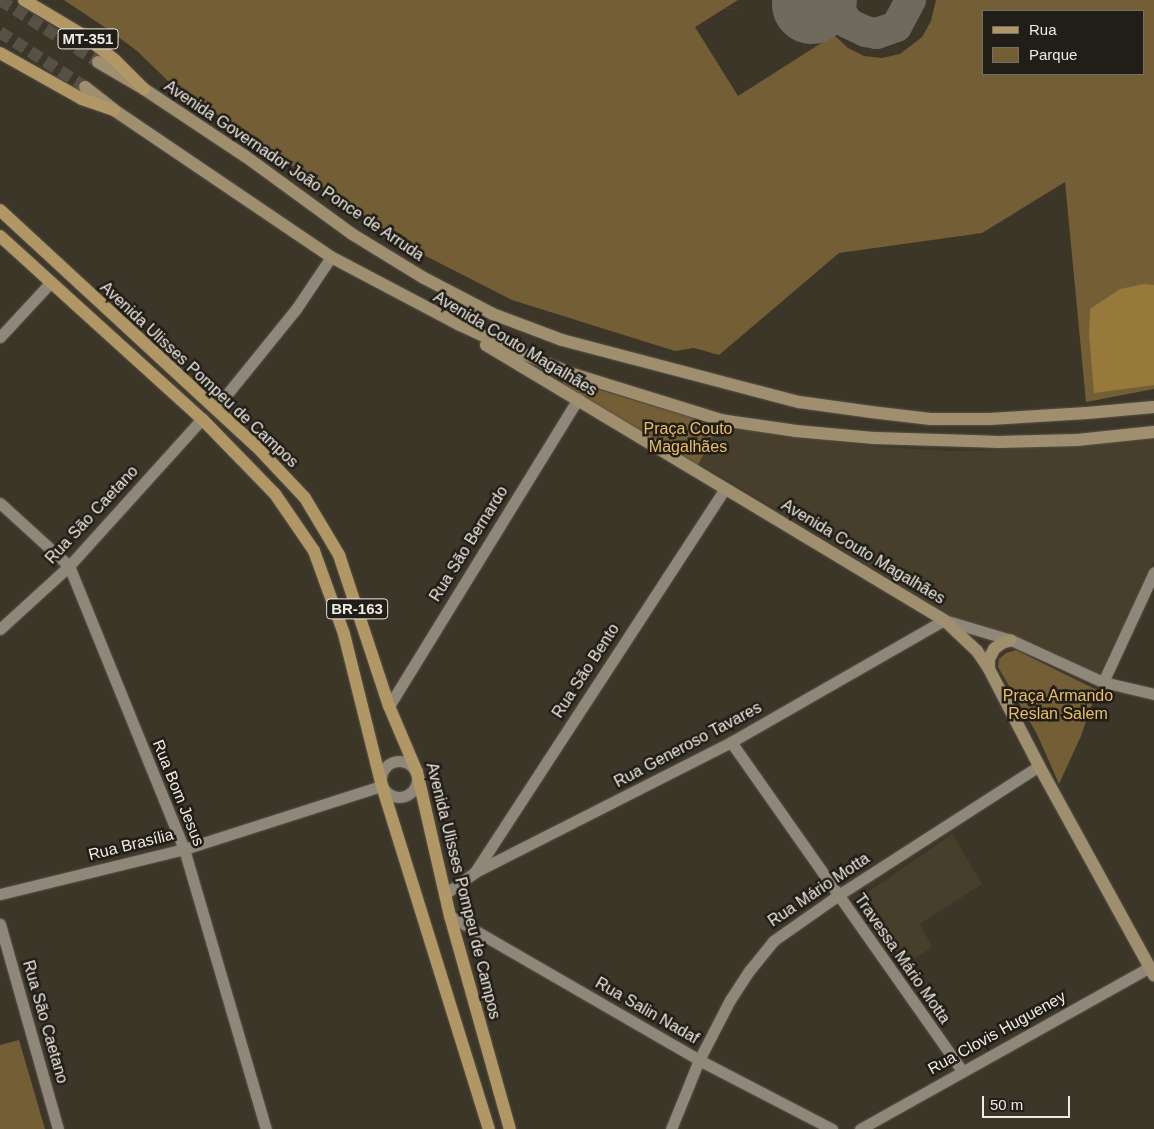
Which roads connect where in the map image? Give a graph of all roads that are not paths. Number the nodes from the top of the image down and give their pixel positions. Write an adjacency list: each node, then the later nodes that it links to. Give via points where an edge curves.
1 (24, 0): 5 (main road, MT-351, via 83,35 116,60)
2 (0, 53): 6 (main road, via 82,99)
3 (98, 62): 5 (main road, Avenida Governador João Ponce de Arruda)
4 (85, 87): 6 (main road)
5 (144, 89): 14 (main road, Avenida Governador João Ponce de Arruda / MT-351, via 394,260 493,314 562,340 799,402 931,419 1087,414)
6 (114, 110): 9 (main road)
7 (0, 210): 15 (main road, Avenida Ulisses Pompeu de Campos / BR-163)
8 (0, 236): 10 (main road, Avenida Ulisses Pompeu de Campos / BR-163)
9 (331, 257): 11 (main road); 15 (street, via 296,308)
10 (50, 283): 12 (street); 16 (main road, Avenida Ulisses Pompeu de Campos / BR-163)
11 (408, 300): 13 (main road, Avenida Couto Magalhães); 17 (main road, via 576,375 721,420 806,432 943,441 1077,440)
12 (0, 337)
13 (578, 399): 18 (main road, Avenida Couto Magalhães); 28 (street, Rua São Bernardo)
14 (1154, 406)
15 (215, 409): 28 (main road, Avenida Ulisses Pompeu de Campos / BR-163, via 256,446 305,498 339,554)
16 (202, 419): 20 (street, Rua São Caetano); 32 (main road, Avenida Ulisses Pompeu de Campos / BR-163, via 275,494 314,551 344,634)
17 (1154, 432)
18 (725, 488): 22 (main road, Avenida Couto Magalhães); 34 (street, Rua São Bento)
19 (0, 503): 20 (street, Rua Bom Jesus)
20 (69, 566): 23 (street, Rua São Caetano); 33 (street, Rua Bom Jesus)
21 (1154, 572): 26 (street)
22 (944, 620): 24 (street); 25 (main road, Avenida Couto Magalhães, via 977,651); 29 (street, Rua Generoso Tavares)
23 (0, 629)
24 (1011, 640): 25 (main road, via 994,649 988,659); 26 (street)
25 (989, 669): 30 (main road, Avenida Couto Magalhães)
26 (1103, 682): 27 (street)
27 (1154, 694)
28 (389, 706): 31 (main road, Avenida Ulisses Pompeu de Campos / BR-163)
29 (731, 742): 34 (street, Rua Generoso Tavares); 37 (street, Travessa Mário Motta)
30 (1039, 766): 37 (street, Rua Mário Motta); 40 (main road, Avenida Couto Magalhães)
31 (418, 772): 32 (street, via 416,786 406,796 388,794); 32 (street, via 408,762 392,762 384,768); 36 (main road, Avenida Ulisses Pompeu de Campos / BR-163)
32 (382, 786): 33 (street, Rua Brasília); 45 (main road, Avenida Ulisses Pompeu de Campos / BR-163)
33 (184, 849): 35 (street, Rua Brasília); 44 (street, Rua Bom Jesus)
34 (475, 872): 36 (street, Rua Generoso Tavares)
35 (0, 894)
36 (445, 894): 38 (main road, Avenida Ulisses Pompeu de Campos / BR-163)
37 (837, 896): 41 (street, Rua Mário Motta, via 773,942 730,1000); 42 (street, Travessa Mário Motta)
38 (450, 916): 41 (street, Rua Salin Nadaf); 46 (main road, Avenida Ulisses Pompeu de Campos / BR-163)
39 (0, 924): 43 (street, Rua São Caetano)
40 (1152, 971): 42 (street, Rua Clovis Hugueney)
41 (699, 1060): 47 (street, Rua Mário Motta); 48 (street, Rua Salin Nadaf)
42 (962, 1071): 49 (street, Rua Clovis Hugueney)
43 (58, 1129)
44 (266, 1129)
45 (489, 1129)
46 (510, 1129)
47 (672, 1129)
48 (832, 1129)
49 (860, 1129)

